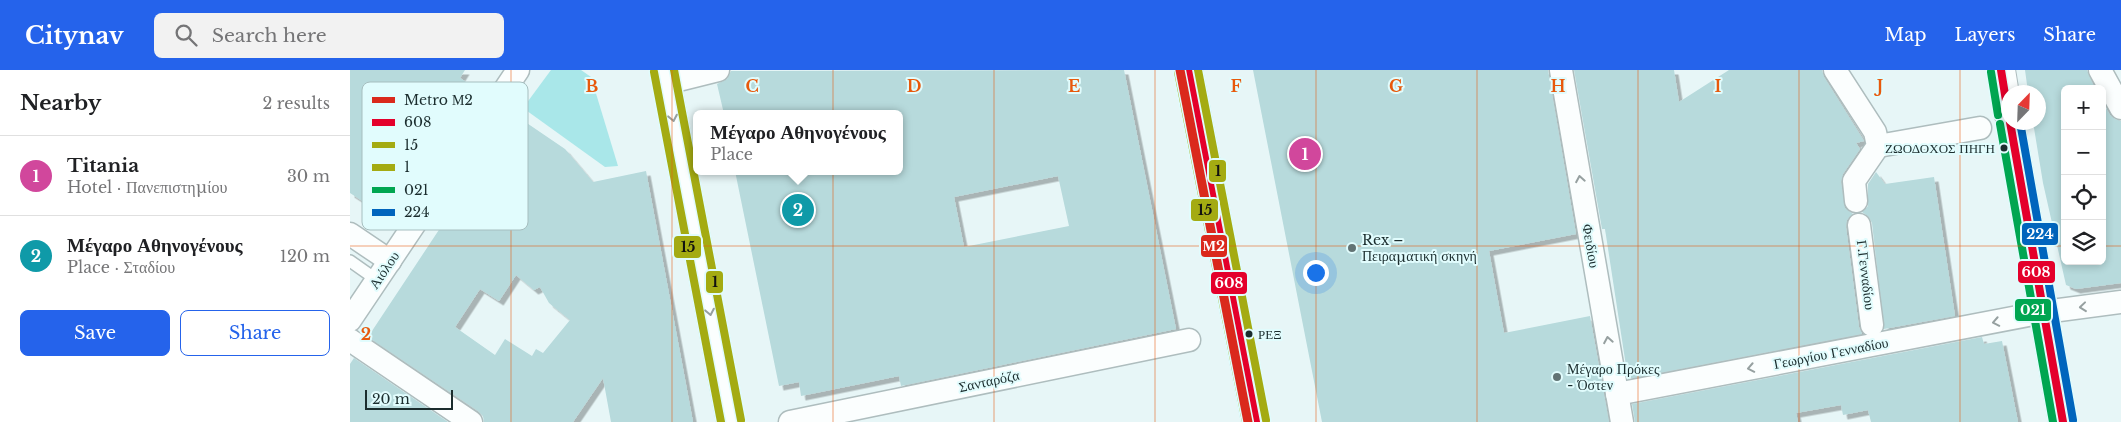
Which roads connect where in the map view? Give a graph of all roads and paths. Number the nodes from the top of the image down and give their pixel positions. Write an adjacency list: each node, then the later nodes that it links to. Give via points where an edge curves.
1 (718, 70): 8 (street)
2 (1188, 70): 32 (main road)
3 (1561, 70): 28 (street, Φειδίου, one-way to 3)
4 (1835, 70): 14 (street, via 1875,132)
5 (2001, 70): 10 (main road)
6 (2100, 70): 11 (street)
7 (515, 71): 9 (street, Αιόλου)
8 (665, 76): 30 (main road, one-way to 30)
9 (508, 82)
10 (2003, 85)
11 (2121, 108)
12 (1980, 128): 14 (street)
13 (2011, 130): 23 (main road)
14 (1878, 146): 15 (street, via 1854,181)
15 (1856, 201)
16 (1859, 225): 25 (street, Γ.Γενναδίου)
17 (410, 230): 20 (street, Αιόλου)
18 (350, 234): 20 (street)
19 (350, 261): 21 (lane)
20 (390, 261): 21 (street, Αιόλου)
21 (377, 280): 24 (street, Αιόλου)
22 (2121, 302): 23 (street, Γεωργίου Γενναδίου, one-way to 23)
23 (2044, 312): 28 (street, Γεωργίου Γενναδίου, one-way to 28); 34 (main road)
24 (350, 320)
25 (1872, 325)
26 (350, 340): 29 (street)
27 (1189, 340): 31 (street, Σανταρόζα)
28 (1617, 394): 33 (street, Φειδίου)
29 (471, 422)
30 (731, 422)
31 (790, 422)
32 (1256, 422)
33 (1622, 422)
34 (2063, 422)

